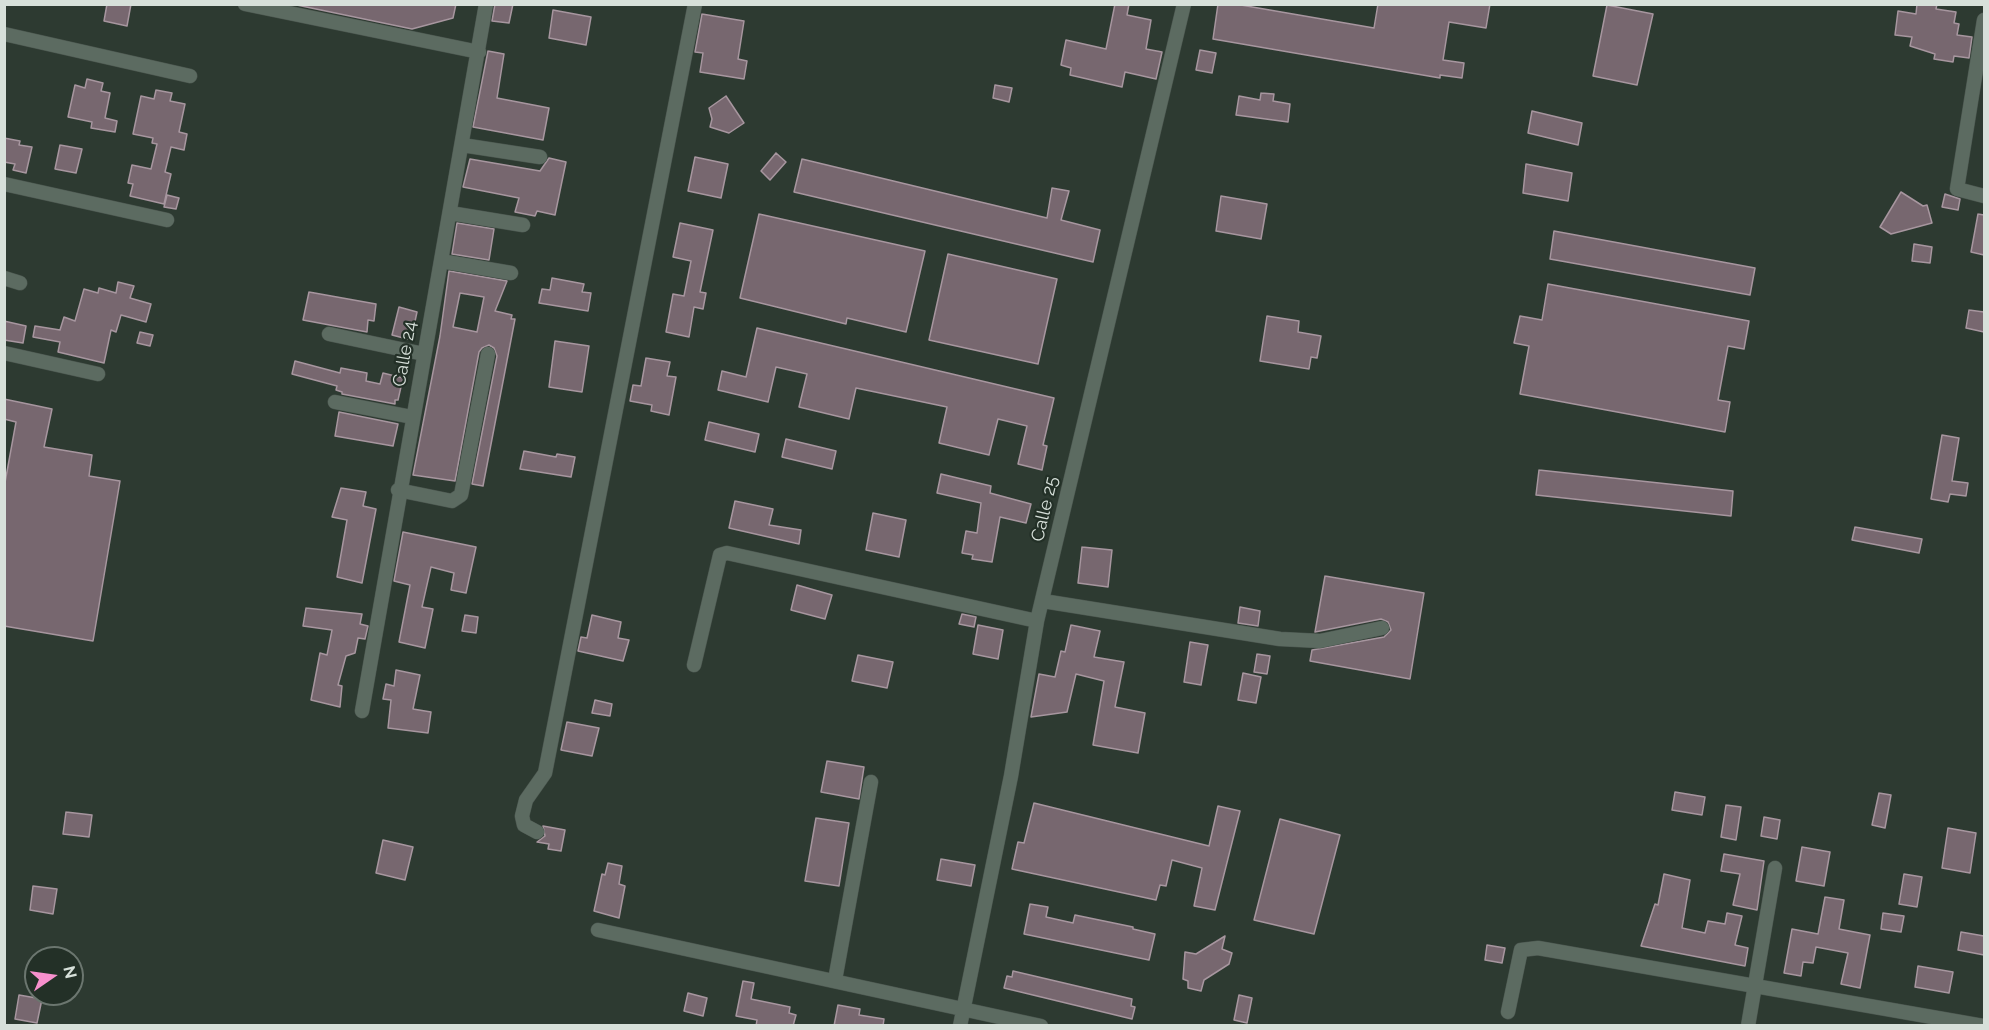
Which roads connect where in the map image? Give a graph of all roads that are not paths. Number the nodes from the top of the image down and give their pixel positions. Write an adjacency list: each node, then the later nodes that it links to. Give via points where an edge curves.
1 (245, 4): 7 (street)
2 (486, 4): 7 (street, Calle 24)
3 (695, 4): 34 (street, via 545,773 526,800 522,816 524,825)
4 (1184, 4): 28 (street, Calle 25)
5 (1984, 20): 12 (street, via 1957,189)
6 (4, 34): 8 (street)
7 (479, 52): 9 (street, Calle 24)
8 (190, 76)
9 (462, 144): 10 (street); 13 (street, Calle 24)
10 (540, 157)
11 (4, 184): 14 (street)
12 (1984, 196)
13 (450, 213): 15 (street); 16 (street, Calle 24)
14 (167, 220)
15 (523, 225)
16 (441, 261): 17 (street); 22 (street, Calle 24)
17 (511, 273)
18 (4, 278): 19 (street)
19 (20, 283)
20 (329, 334): 22 (street)
21 (4, 353): 24 (street)
22 (423, 354): 26 (street, Calle 24)
23 (488, 354): 27 (street, via 461,495 452,501)
24 (98, 374)
25 (335, 402): 26 (street)
26 (412, 417): 27 (street, Calle 24)
27 (398, 490): 32 (street, Calle 24)
28 (1043, 601): 29 (street, Calle 25); 30 (street, via 1280,639 1320,641)
29 (1037, 621): 31 (street, via 727,553 720,555); 39 (street, Calle 25, via 1011,776)
30 (1382, 628)
31 (694, 665)
32 (362, 711)
33 (871, 782): 37 (street)
34 (537, 832)
35 (1776, 868): 38 (street)
36 (598, 930): 37 (street)
37 (835, 980): 39 (street)
38 (1753, 985): 40 (street, via 1538,948 1521,950); 43 (street); 44 (street)
39 (964, 1010): 41 (street, Calle 25); 42 (street)
40 (1508, 1012)
41 (960, 1026)
42 (1041, 1026)
43 (1748, 1026)
44 (1983, 1026)

